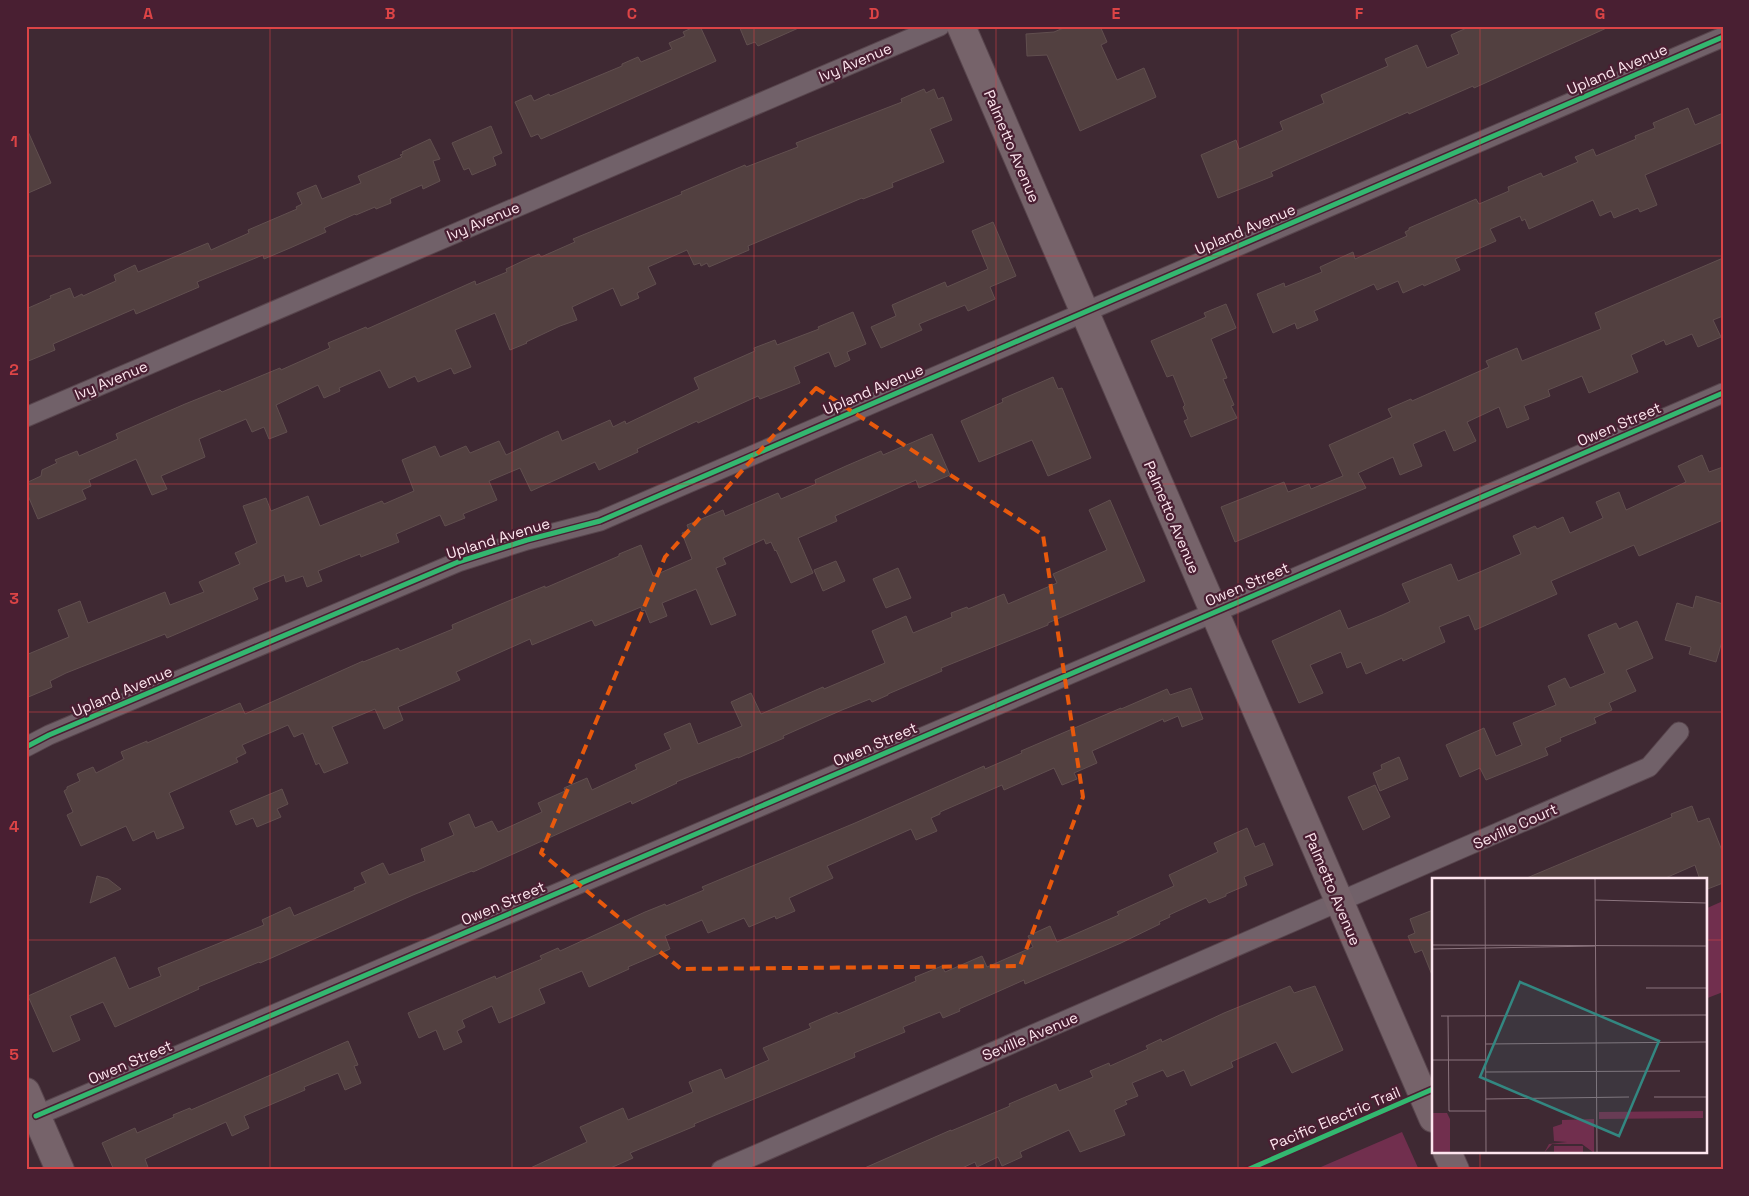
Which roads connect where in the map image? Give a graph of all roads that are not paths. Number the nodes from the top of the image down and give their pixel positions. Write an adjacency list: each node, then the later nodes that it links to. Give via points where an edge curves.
1 (940, 26): 6 (street, Ivy Avenue)
2 (961, 26): 4 (street, Palmetto Avenue)
3 (1723, 36): 4 (street, Upland Avenue)
4 (1084, 312): 7 (street, Palmetto Avenue); 9 (street, Upland Avenue, via 600,521 458,562)
5 (1723, 393): 7 (street, Owen Street)
6 (26, 416)
7 (1214, 612): 10 (street, Palmetto Avenue); 11 (street, Owen Street)
8 (1679, 732): 10 (street, Seville Court, via 1650,767)
9 (26, 747)
10 (1339, 902): 12 (street, Palmetto Avenue); 15 (street, Seville Avenue)
11 (31, 1104): 14 (street)
12 (1432, 1116)
13 (1448, 1154): 16 (street)
14 (60, 1170)
15 (721, 1170)
16 (1455, 1170)

